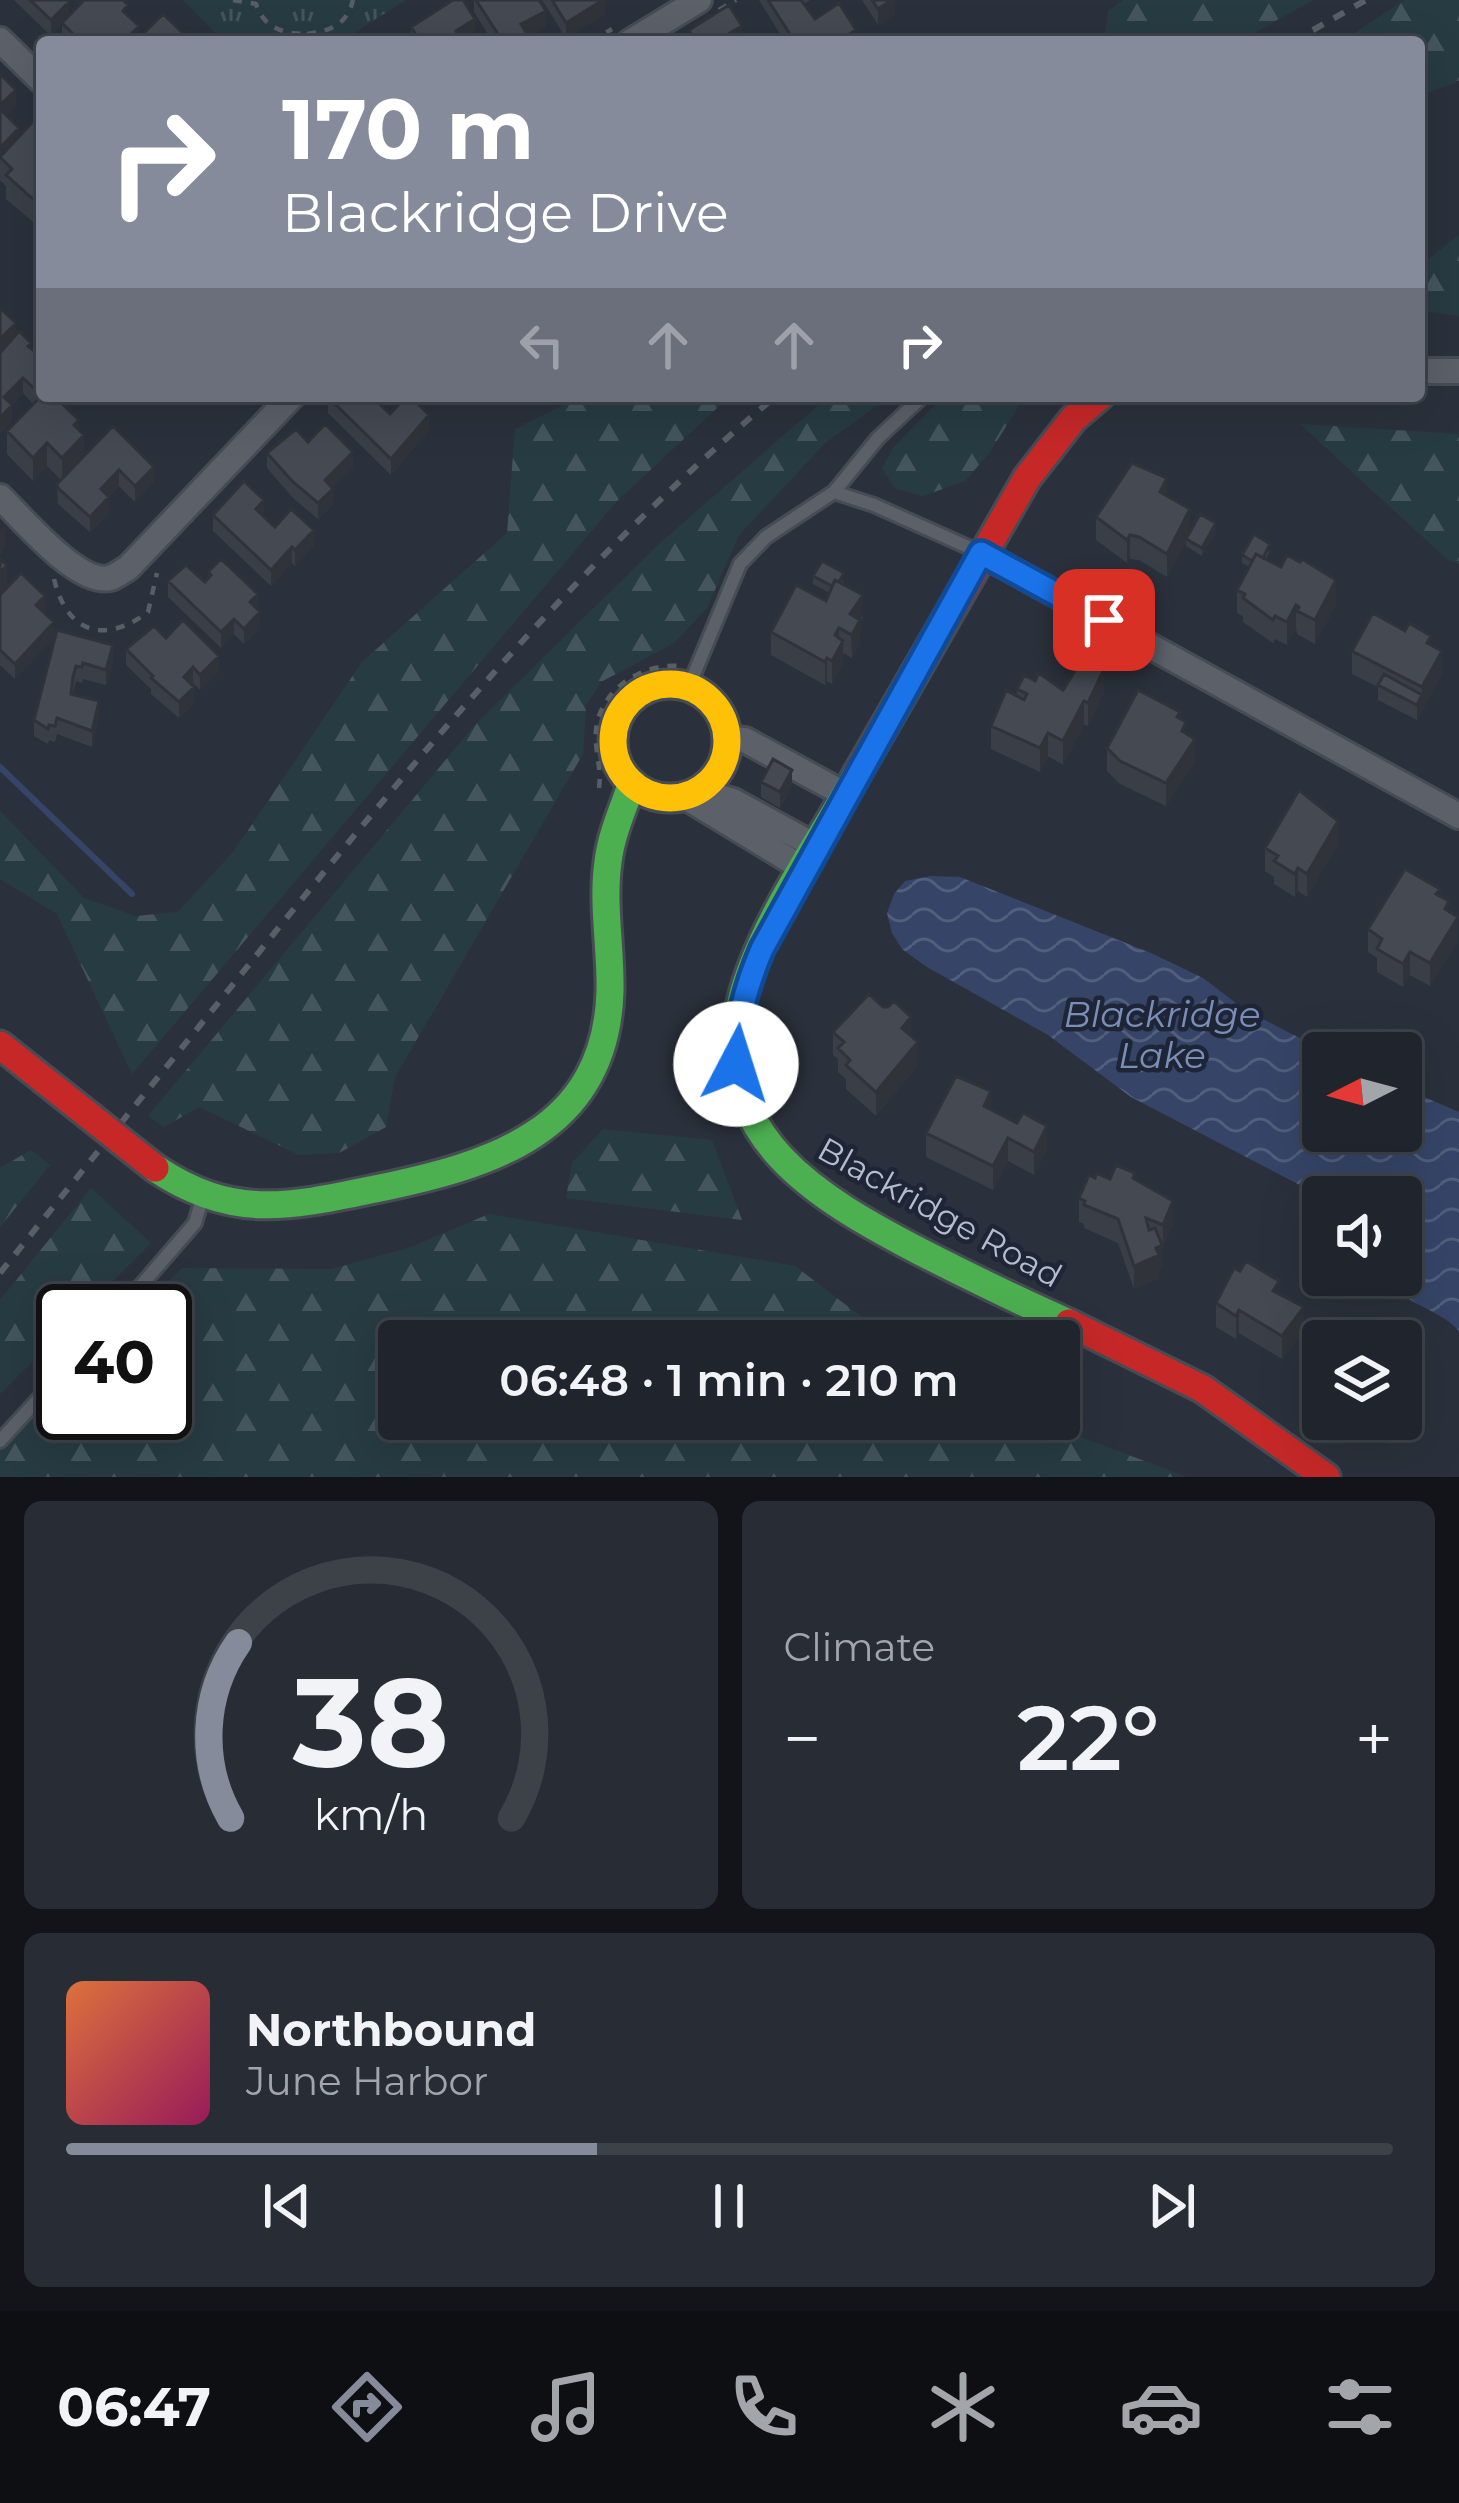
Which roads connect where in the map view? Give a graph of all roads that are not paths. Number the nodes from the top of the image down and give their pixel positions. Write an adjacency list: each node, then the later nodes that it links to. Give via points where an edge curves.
1 (699, 0): 2 (street)
2 (640, 36)
3 (0, 40): 4 (street)
4 (36, 75)
5 (1425, 371): 6 (street)
6 (1459, 371)
7 (286, 402): 11 (street, via 128,568 109,578 75,569)
8 (917, 402): 10 (lane)
9 (1094, 402): 12 (street, Blackridge Road, via 1051,443)
10 (834, 492): 12 (lane); 13 (lane, via 740,564)
11 (0, 497)
12 (981, 553): 17 (street, Blackridge Road); 18 (street)
13 (693, 678): 14 (street); 15 (street, via 648,688 618,717 613,746)
14 (728, 739): 16 (street, via 720,769); 17 (street, via 745,740)
15 (632, 783): 16 (street, via 656,796); 21 (street, via 607,872 608,1024 598,1060 557,1116 491,1162 436,1177 270,1208)
16 (691, 793): 19 (street, via 733,801)
17 (846, 795): 19 (street, Blackridge Road)
18 (1459, 816)
19 (811, 858): 25 (street, Blackridge Road, via 762,949 737,1026 744,1101 780,1162 835,1202 982,1283 1185,1378)
20 (0, 1046): 21 (street, bridge)
21 (203, 1198): 22 (lane, via 195,1223)
22 (142, 1284)
23 (36, 1402): 24 (lane)
24 (0, 1442)
25 (1326, 1477)

